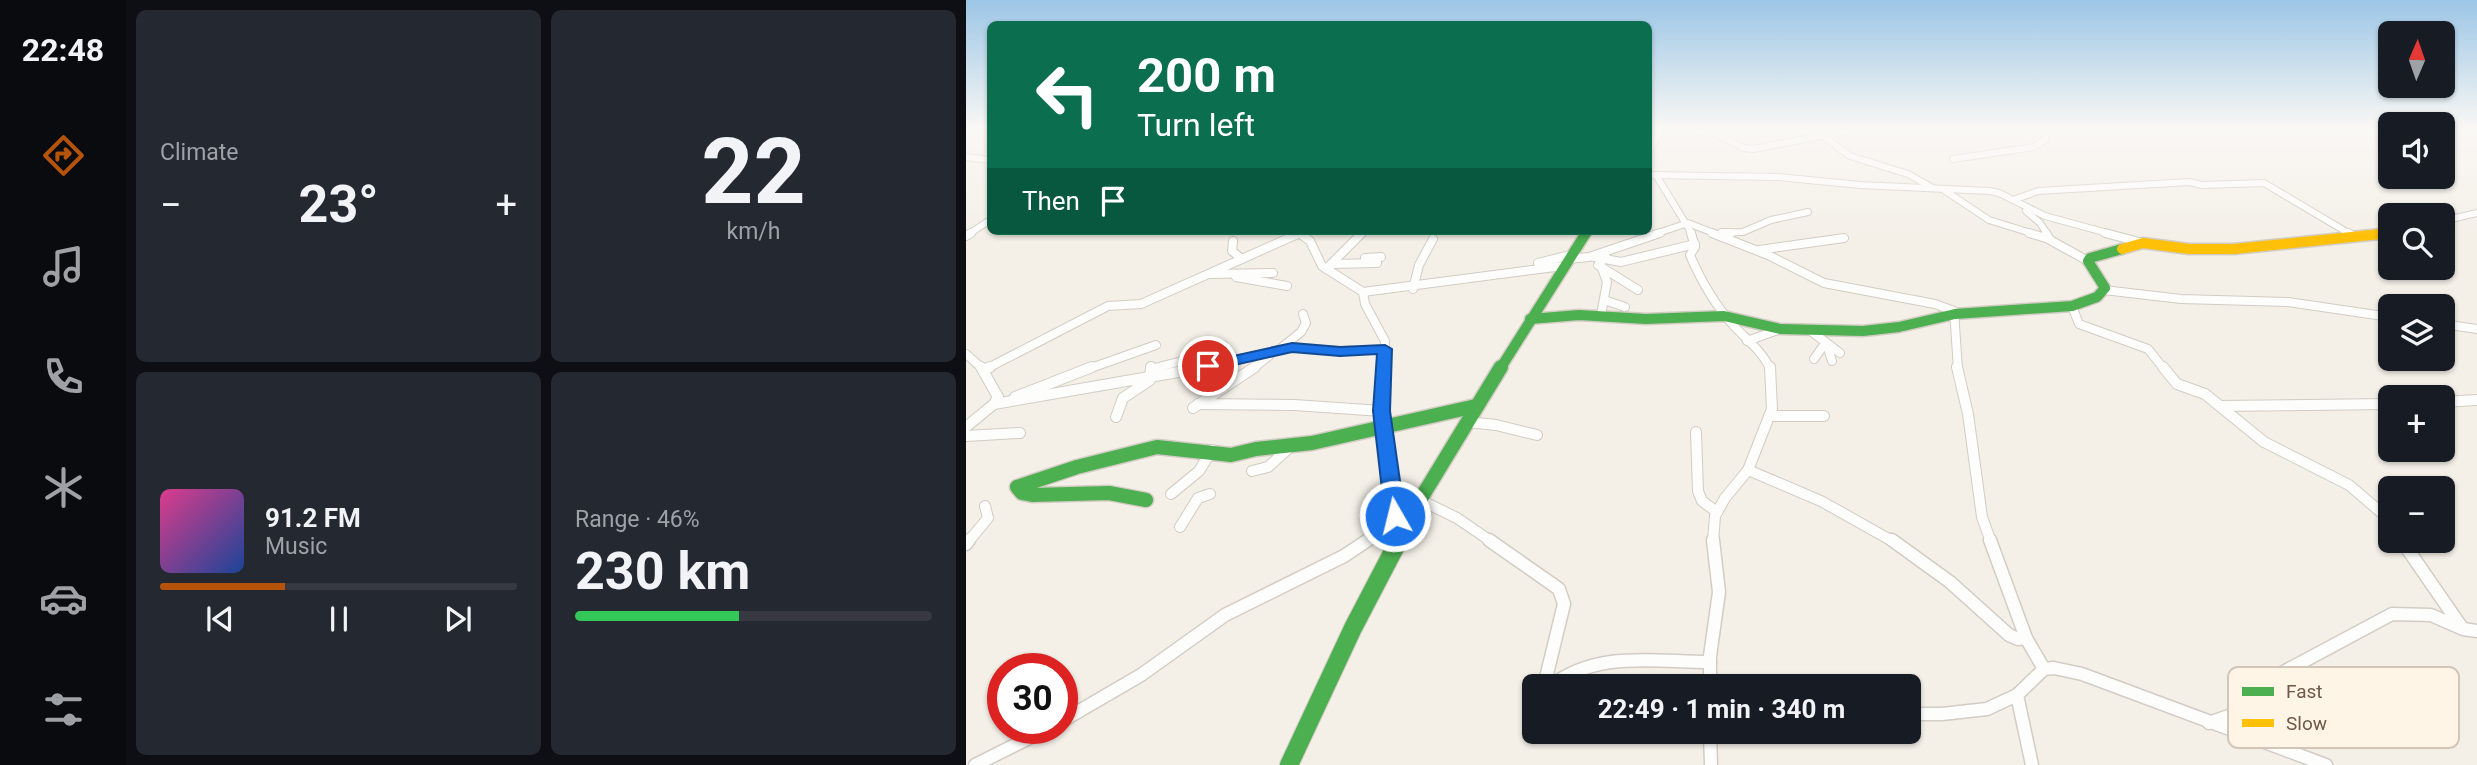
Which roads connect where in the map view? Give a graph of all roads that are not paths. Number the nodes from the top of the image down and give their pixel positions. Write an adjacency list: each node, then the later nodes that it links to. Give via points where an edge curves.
1 (1878, 165): 3 (street)
2 (1652, 175): 3 (street); 11 (street)
3 (1931, 187): 4 (street); 23 (street, via 1952,193 1989,220)
4 (1994, 191): 5 (street); 6 (street)
5 (2032, 192): 6 (street); 21 (street, via 2262,182)
6 (2017, 202): 23 (street); 25 (street, via 2052,218)
7 (1808, 212): 12 (street, via 1771,219 1743,232)
8 (2477, 213): 9 (street)
9 (2455, 218)
10 (987, 222): 18 (street)
11 (1688, 223): 12 (street); 26 (street); 28 (street)
12 (1713, 232): 29 (street)
13 (1299, 235): 31 (street)
14 (1306, 235): 36 (street)
15 (1360, 235): 36 (street)
16 (1584, 235): 33 (main road)
17 (2378, 235): 21 (main road)
18 (966, 236)
19 (1801, 238): 27 (street, via 1788,241)
20 (1844, 238): 27 (street)
21 (2356, 238): 25 (main road, via 2234,249)
22 (1433, 239): 43 (street, via 1419,265)
23 (2049, 239): 34 (street)
24 (1233, 241): 31 (street, via 1233,251)
25 (2143, 243): 34 (main road, via 2098,254)
26 (1695, 244): 35 (street, via 1622,262); 53 (street, via 1690,255 1693,264)
27 (1786, 247): 29 (street)
28 (1615, 249): 30 (street); 35 (street)
29 (1757, 250): 50 (street, via 1824,283 1935,304)
30 (1589, 257): 33 (street); 35 (street, via 1592,262)
31 (1242, 259): 39 (street)
32 (1379, 260): 36 (street)
33 (1567, 260): 37 (street); 43 (street); 54 (main road)
34 (2088, 261): 44 (main road)
35 (1602, 262): 42 (street); 46 (street, via 1607,282)
36 (1331, 264): 45 (street)
37 (1516, 266)
38 (1273, 273): 40 (street)
39 (1210, 274): 40 (street); 73 (street, via 1141,304 1108,306)
40 (1234, 277): 41 (street)
41 (1287, 286)
42 (1638, 289)
43 (1413, 290): 45 (street)
44 (2104, 290): 47 (main road); 52 (street, via 2181,299 2297,302)
45 (1363, 292): 64 (street)
46 (1604, 300): 48 (street); 51 (street)
47 (2072, 306): 50 (main road); 80 (street, via 2079,324 2148,349 2174,382 2205,394)
48 (1625, 307)
49 (1303, 314): 63 (street, via 1306,323 1301,332)
50 (1955, 314): 57 (main road, via 1881,329); 110 (street, via 1958,375 1982,517)
51 (1601, 315): 53 (main road, via 1646,319); 54 (main road)
52 (2378, 315)
53 (1724, 316): 56 (main road); 59 (street)
54 (1530, 319): 79 (main road)
55 (2455, 326): 58 (street)
56 (1780, 329): 57 (main road); 59 (street)
57 (1808, 329): 61 (street)
58 (2477, 329)
59 (1747, 341): 82 (street, via 1770,366)
60 (1212, 342): 71 (street, via 1223,345)
61 (1826, 342): 65 (street); 69 (street); 70 (street)
62 (1156, 345): 74 (street)
63 (1280, 349): 64 (street); 71 (street); 81 (street, via 1196,406 1294,405)
64 (1385, 349): 81 (street)
65 (1840, 353)
66 (966, 354): 73 (street)
67 (1202, 355): 72 (street)
68 (1089, 359): 74 (street)
69 (1814, 359)
70 (1832, 361)
71 (1236, 362): 72 (street)
72 (1151, 368): 77 (street); 84 (street, via 1150,380 1126,393)
73 (984, 370): 77 (street, via 998,394)
74 (1079, 371): 77 (street)
75 (2477, 400): 76 (street)
76 (2455, 401)
77 (997, 404): 86 (street)
78 (2378, 404): 80 (street)
79 (1476, 406): 85 (main road); 87 (main road)
80 (2220, 406): 101 (street, via 2263,442 2349,485)
81 (1382, 411): 87 (street)
82 (1769, 416): 83 (street); 94 (street)
83 (1824, 416)
84 (1116, 417)
85 (1467, 422): 90 (street); 99 (main road)
86 (966, 427)
87 (1384, 427): 92 (main road); 103 (street, via 1395,507)
88 (1696, 432): 102 (street, via 1698,491 1702,501)
89 (1020, 433): 91 (street)
90 (1538, 435)
91 (966, 436)
92 (1290, 447): 93 (main road, via 1231,455); 95 (street, via 1268,467)
93 (1212, 451): 96 (street, via 1199,471); 98 (main road, via 1157,447 1017,487 1032,495 1109,493)
94 (1748, 470): 102 (street); 110 (street, via 1874,527 1938,570 2009,635)
95 (1252, 471)
96 (1171, 494)
97 (1210, 494): 104 (street, via 1198,498)
98 (1146, 500)
99 (1420, 500): 105 (main road); 114 (street, via 1457,518 1559,589 1564,604)
100 (985, 506): 106 (street, via 988,518)
101 (2378, 510)
102 (1717, 512): 111 (street, via 1712,531 1719,592)
103 (1391, 525): 105 (street); 118 (street, via 1344,556 1225,615)
104 (1180, 527)
105 (1401, 538): 127 (main road)
106 (966, 544)
107 (2410, 553): 108 (street)
108 (2463, 629): 109 (street); 112 (street, via 2431,615 2392,614)
109 (2477, 631)
110 (2026, 638): 113 (street)
111 (1710, 662): 115 (street, via 1620,659 1592,662); 116 (street)
112 (2293, 667)
113 (2044, 669): 117 (street); 121 (street, via 2082,674)
114 (1547, 674)
115 (1566, 674)
116 (1710, 674)
117 (2017, 695): 119 (street, via 1987,709); 129 (street)
118 (1078, 712)
119 (1921, 713)
120 (2228, 716): 121 (street)
121 (2208, 723): 122 (street)
122 (2228, 730)
123 (1017, 744): 126 (street)
124 (1710, 744): 128 (street)
125 (2278, 748): 130 (street)
126 (975, 765)
127 (1289, 765)
128 (1711, 765)
129 (2032, 765)
130 (2326, 765)

